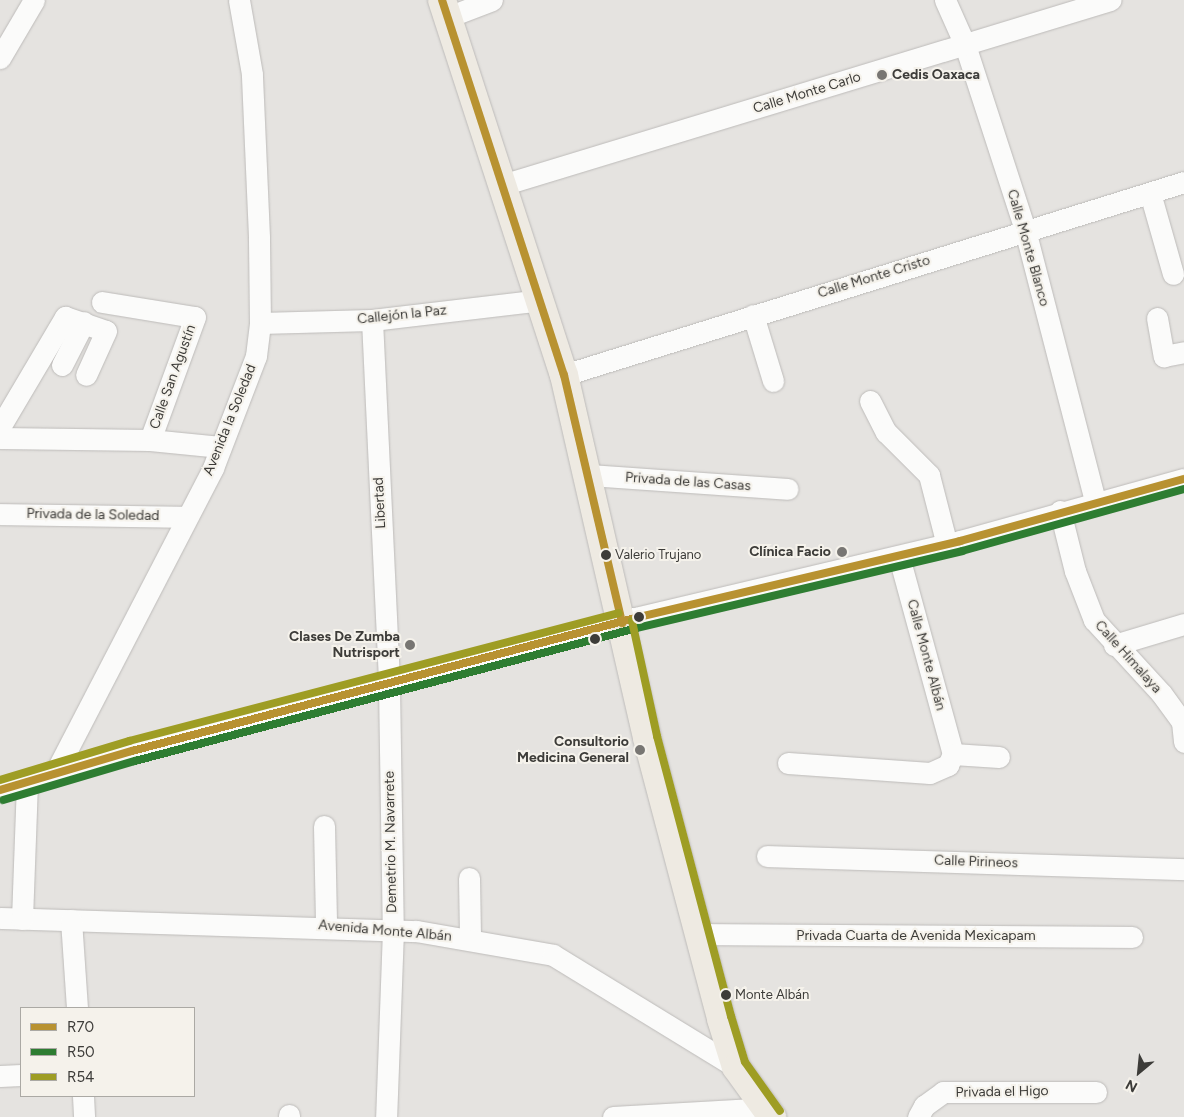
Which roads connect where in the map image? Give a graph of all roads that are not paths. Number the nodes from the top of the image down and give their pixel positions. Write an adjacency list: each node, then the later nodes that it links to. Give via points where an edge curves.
1 (34, 0): 8 (street)
2 (239, 0): 20 (street, Avenida la Soledad, via 252,74)
3 (492, 0): 6 (street)
4 (945, 0): 7 (street, Calle Monte Blanco)
5 (1110, 0): 7 (street, Calle Monte Carlo)
6 (445, 8): 10 (main road)
7 (965, 45): 10 (street, Calle Monte Carlo); 12 (street, Calle Monte Blanco)
8 (0, 58)
9 (1184, 182): 11 (street, Calle Monte Cristo)
10 (502, 186): 14 (main road)
11 (1150, 193): 12 (street, Calle Monte Cristo); 13 (street)
12 (1025, 230): 16 (street, Calle Monte Cristo); 34 (street, Calle Monte Blanco)
13 (1173, 274)
14 (542, 300): 18 (street, Callejón la Paz); 24 (main road)
15 (102, 302): 29 (street, Calle San Agustín, via 195,317)
16 (754, 315): 24 (street, Calle Monte Cristo); 25 (street)
17 (1157, 318): 21 (street)
18 (372, 320): 20 (street, Callejón la Paz); 43 (street, Libertad)
19 (84, 322): 22 (street); 23 (street, via 106,331); 27 (street, via 65,317 58,325)
20 (260, 324): 30 (street, Avenida la Soledad, via 251,372)
21 (1174, 354)
22 (62, 365)
23 (86, 376)
24 (564, 376): 31 (main road)
25 (773, 381)
26 (870, 401): 38 (street, via 886,432 929,475)
27 (0, 427)
28 (0, 438): 29 (street)
29 (150, 440): 30 (street)
30 (221, 447): 37 (street, Avenida la Soledad)
31 (589, 475): 33 (street, Privada de las Casas); 40 (main road)
32 (1184, 479): 34 (street)
33 (788, 489)
34 (1094, 501): 35 (street)
35 (1060, 511): 38 (street); 42 (street, Calle Himalaya, via 1075,571 1094,620)
36 (0, 514): 37 (street, Privada de la Soledad)
37 (186, 516): 48 (street, Avenida la Soledad)
38 (947, 545): 39 (street)
39 (900, 557): 40 (street); 45 (street, Calle Monte Albán)
40 (622, 623): 43 (street); 60 (main road, via 647,738)
41 (1184, 624): 42 (street)
42 (1114, 645): 44 (street, Calle Himalaya, via 1161,693)
43 (389, 686): 48 (street, via 132,751); 59 (street, Demetrio M. Navarrete)
44 (1183, 729)
45 (953, 754): 46 (street); 47 (street, via 948,765 930,773)
46 (999, 757)
47 (788, 763)
48 (54, 775): 49 (street)
49 (27, 783): 50 (street); 56 (street)
50 (0, 790)
51 (324, 826): 58 (street)
52 (767, 856): 53 (street, Calle Pirineos)
53 (1184, 868)
54 (469, 878): 62 (street)
55 (0, 918): 56 (street, Avenida Monte Albán)
56 (22, 919): 57 (street, Avenida Monte Albán)
57 (71, 920): 58 (street, Avenida Monte Albán); 63 (street)
58 (326, 925): 59 (street, Avenida Monte Albán)
59 (393, 930): 62 (street, Avenida Monte Albán); 72 (street, Demetrio M. Navarrete)
60 (699, 934): 61 (street, Privada Cuarta de Avenida Mexicapam); 64 (main road)
61 (1132, 937)
62 (470, 938): 64 (street, Avenida Monte Albán, via 553,954)
63 (77, 1007)
64 (736, 1067): 69 (main road)
65 (20, 1075): 66 (street)
66 (0, 1076)
67 (1096, 1092): 74 (street, Privada el Higo, via 944,1092 924,1106)
68 (83, 1097): 71 (street)
69 (769, 1113): 70 (street)
70 (654, 1115): 73 (street)
71 (84, 1117)
72 (386, 1117)
73 (613, 1117)
74 (918, 1117)

